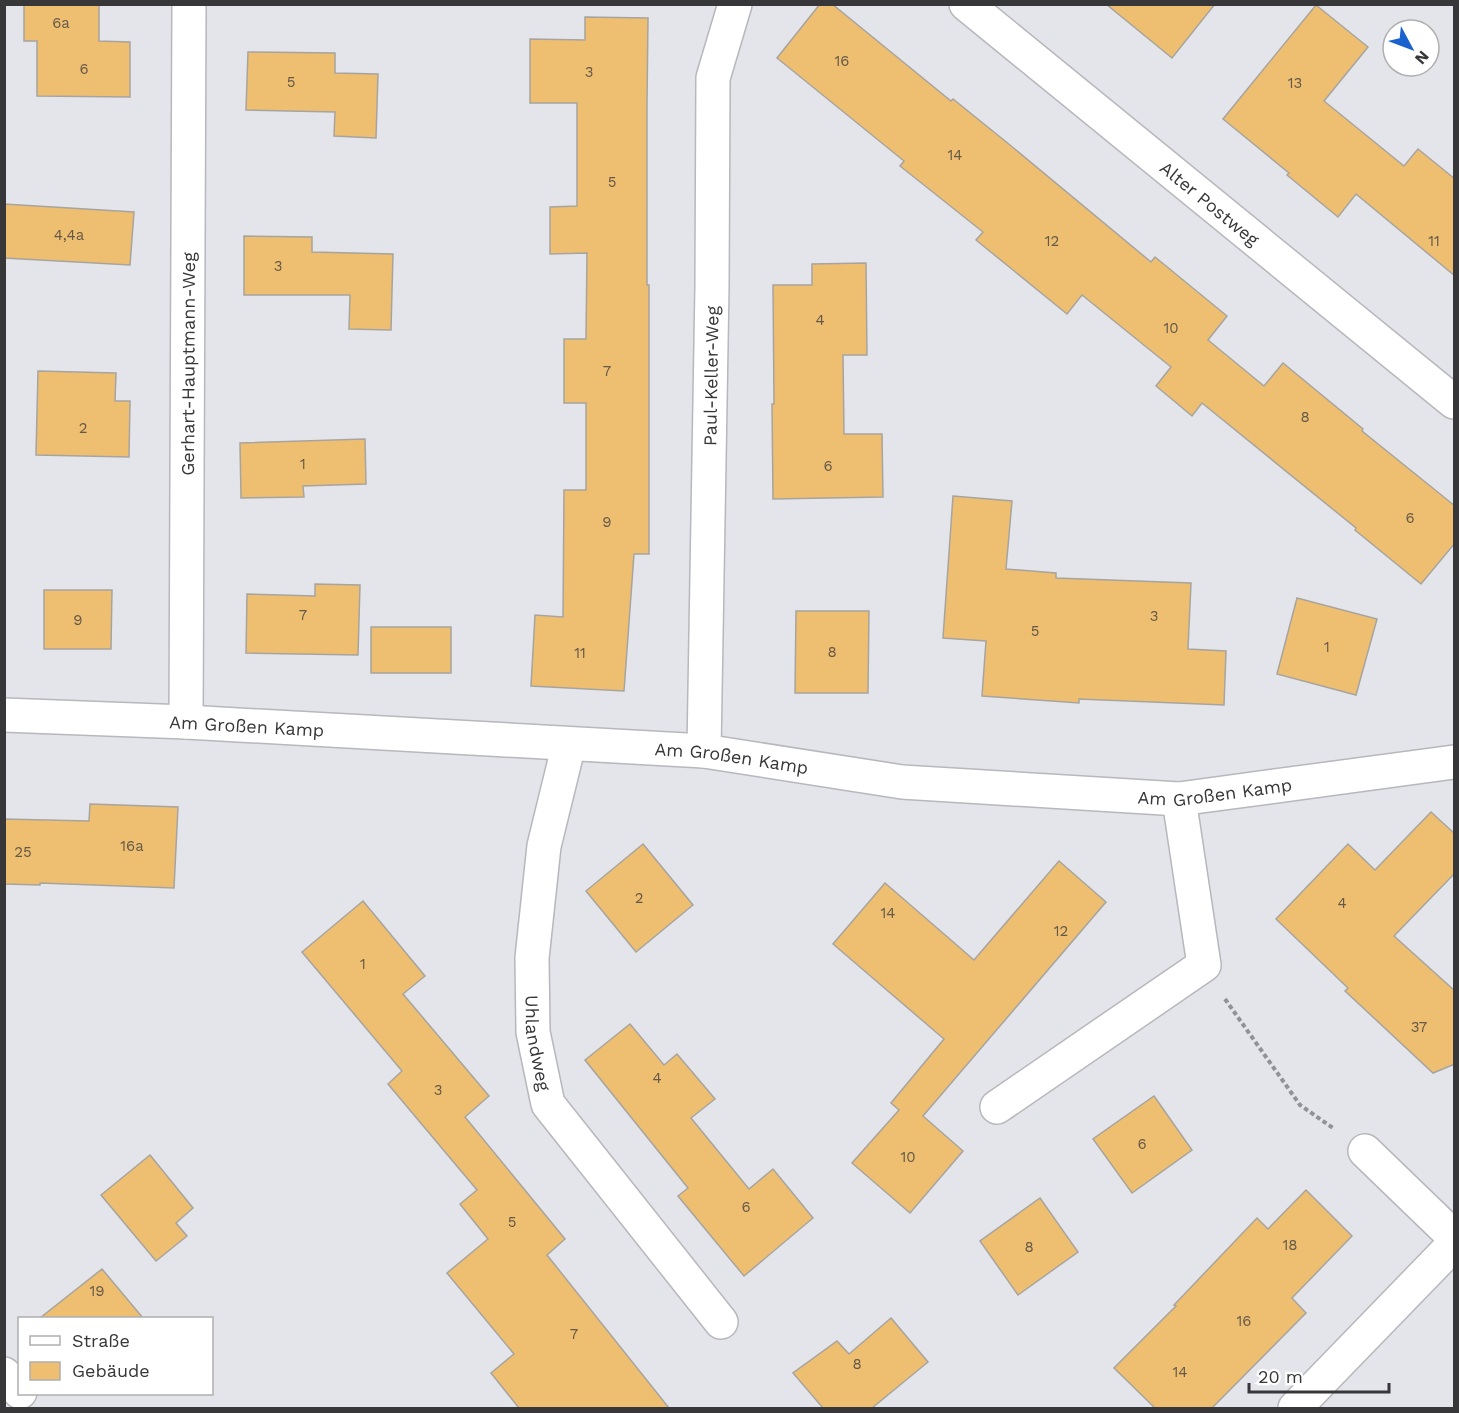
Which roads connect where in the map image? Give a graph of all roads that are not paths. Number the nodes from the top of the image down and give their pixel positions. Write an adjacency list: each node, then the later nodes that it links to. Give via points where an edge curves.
1 (189, 4): 6 (street, Gerhart-Hauptmann-Weg)
2 (735, 4): 8 (street, Paul-Keller-Weg, via 713,78)
3 (966, 4): 4 (street, Alter Postweg)
4 (1455, 402)
5 (4, 715): 6 (street, Am Großen Kamp)
6 (186, 722): 7 (street, Am Großen Kamp)
7 (569, 744): 8 (street, Am Großen Kamp); 15 (street, Uhlandweg, via 544,846 532,958 533,1032 548,1104)
8 (704, 751): 10 (street, Am Großen Kamp, via 902,782)
9 (1455, 762): 10 (street, Am Großen Kamp)
10 (1179, 799): 11 (street, via 1204,965)
11 (997, 1107)
12 (1365, 1151): 13 (street)
13 (1455, 1238)
14 (1455, 1244): 20 (street)
15 (721, 1322)
16 (4, 1374): 17 (street)
17 (18, 1391)
18 (22, 1395): 19 (street)
19 (33, 1408)
20 (1295, 1408)

